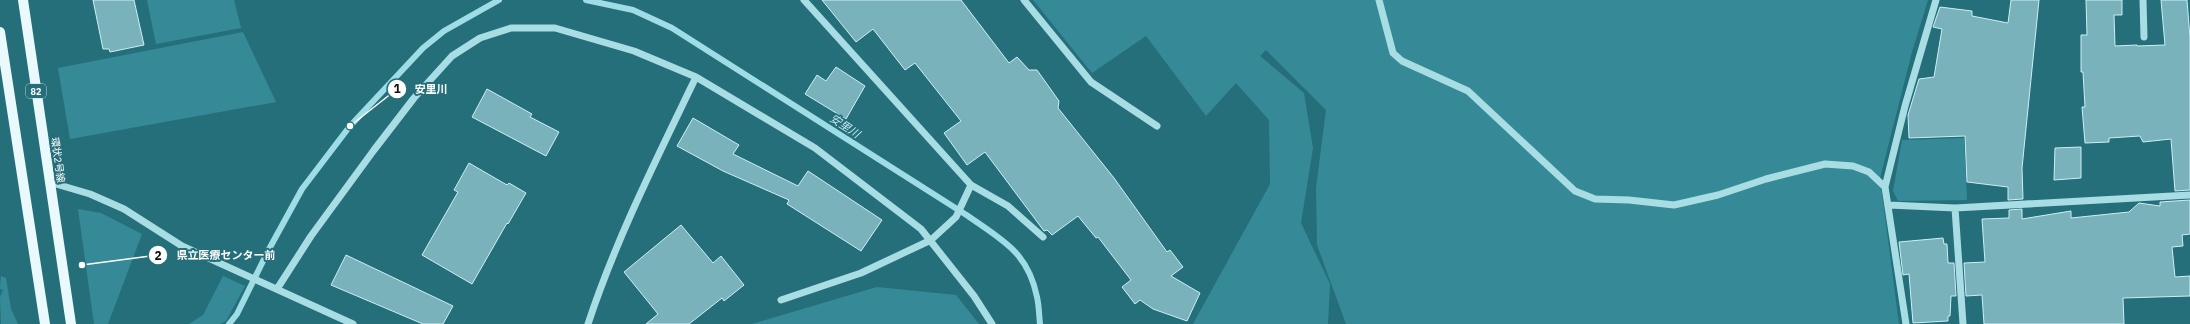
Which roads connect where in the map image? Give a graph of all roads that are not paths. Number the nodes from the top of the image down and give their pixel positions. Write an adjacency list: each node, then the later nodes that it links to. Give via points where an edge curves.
1 (23, 0): 11 (main road, 環状2号線 / 82)
2 (1024, 0): 10 (street, via 1091,82)
3 (1379, 0): 13 (street, via 1393,52 1402,61 1468,91 1575,191 1596,199 1674,205 1718,196 1766,179 1825,164 1853,166 1864,170)
4 (1936, 0): 13 (street, via 1905,106)
5 (2143, 0): 8 (street)
6 (808, 2): 12 (street)
7 (0, 32): 21 (main road)
8 (2144, 36)
9 (696, 77): 18 (street, via 815,148 921,229); 19 (street, via 634,51 555,28 511,28 480,38 452,56 414,98 311,236); 24 (street, via 632,210 602,280)
10 (1157, 126)
11 (49, 182): 19 (street, via 90,194 124,209 182,246); 22 (main road, 環状2号線 / 82)
12 (971, 185): 17 (street, via 1008,206); 18 (street, via 956,217)
13 (1885, 187): 15 (street)
14 (2190, 195): 16 (street)
15 (1889, 205): 16 (street); 26 (street)
16 (1955, 208): 27 (street)
17 (1043, 237)
18 (931, 240): 20 (street, via 861,273); 25 (street)
19 (277, 289): 23 (street)
20 (781, 300)
21 (45, 324)
22 (72, 324)
23 (353, 324)
24 (588, 324)
25 (992, 324)
26 (1906, 324)
27 (1963, 324)

